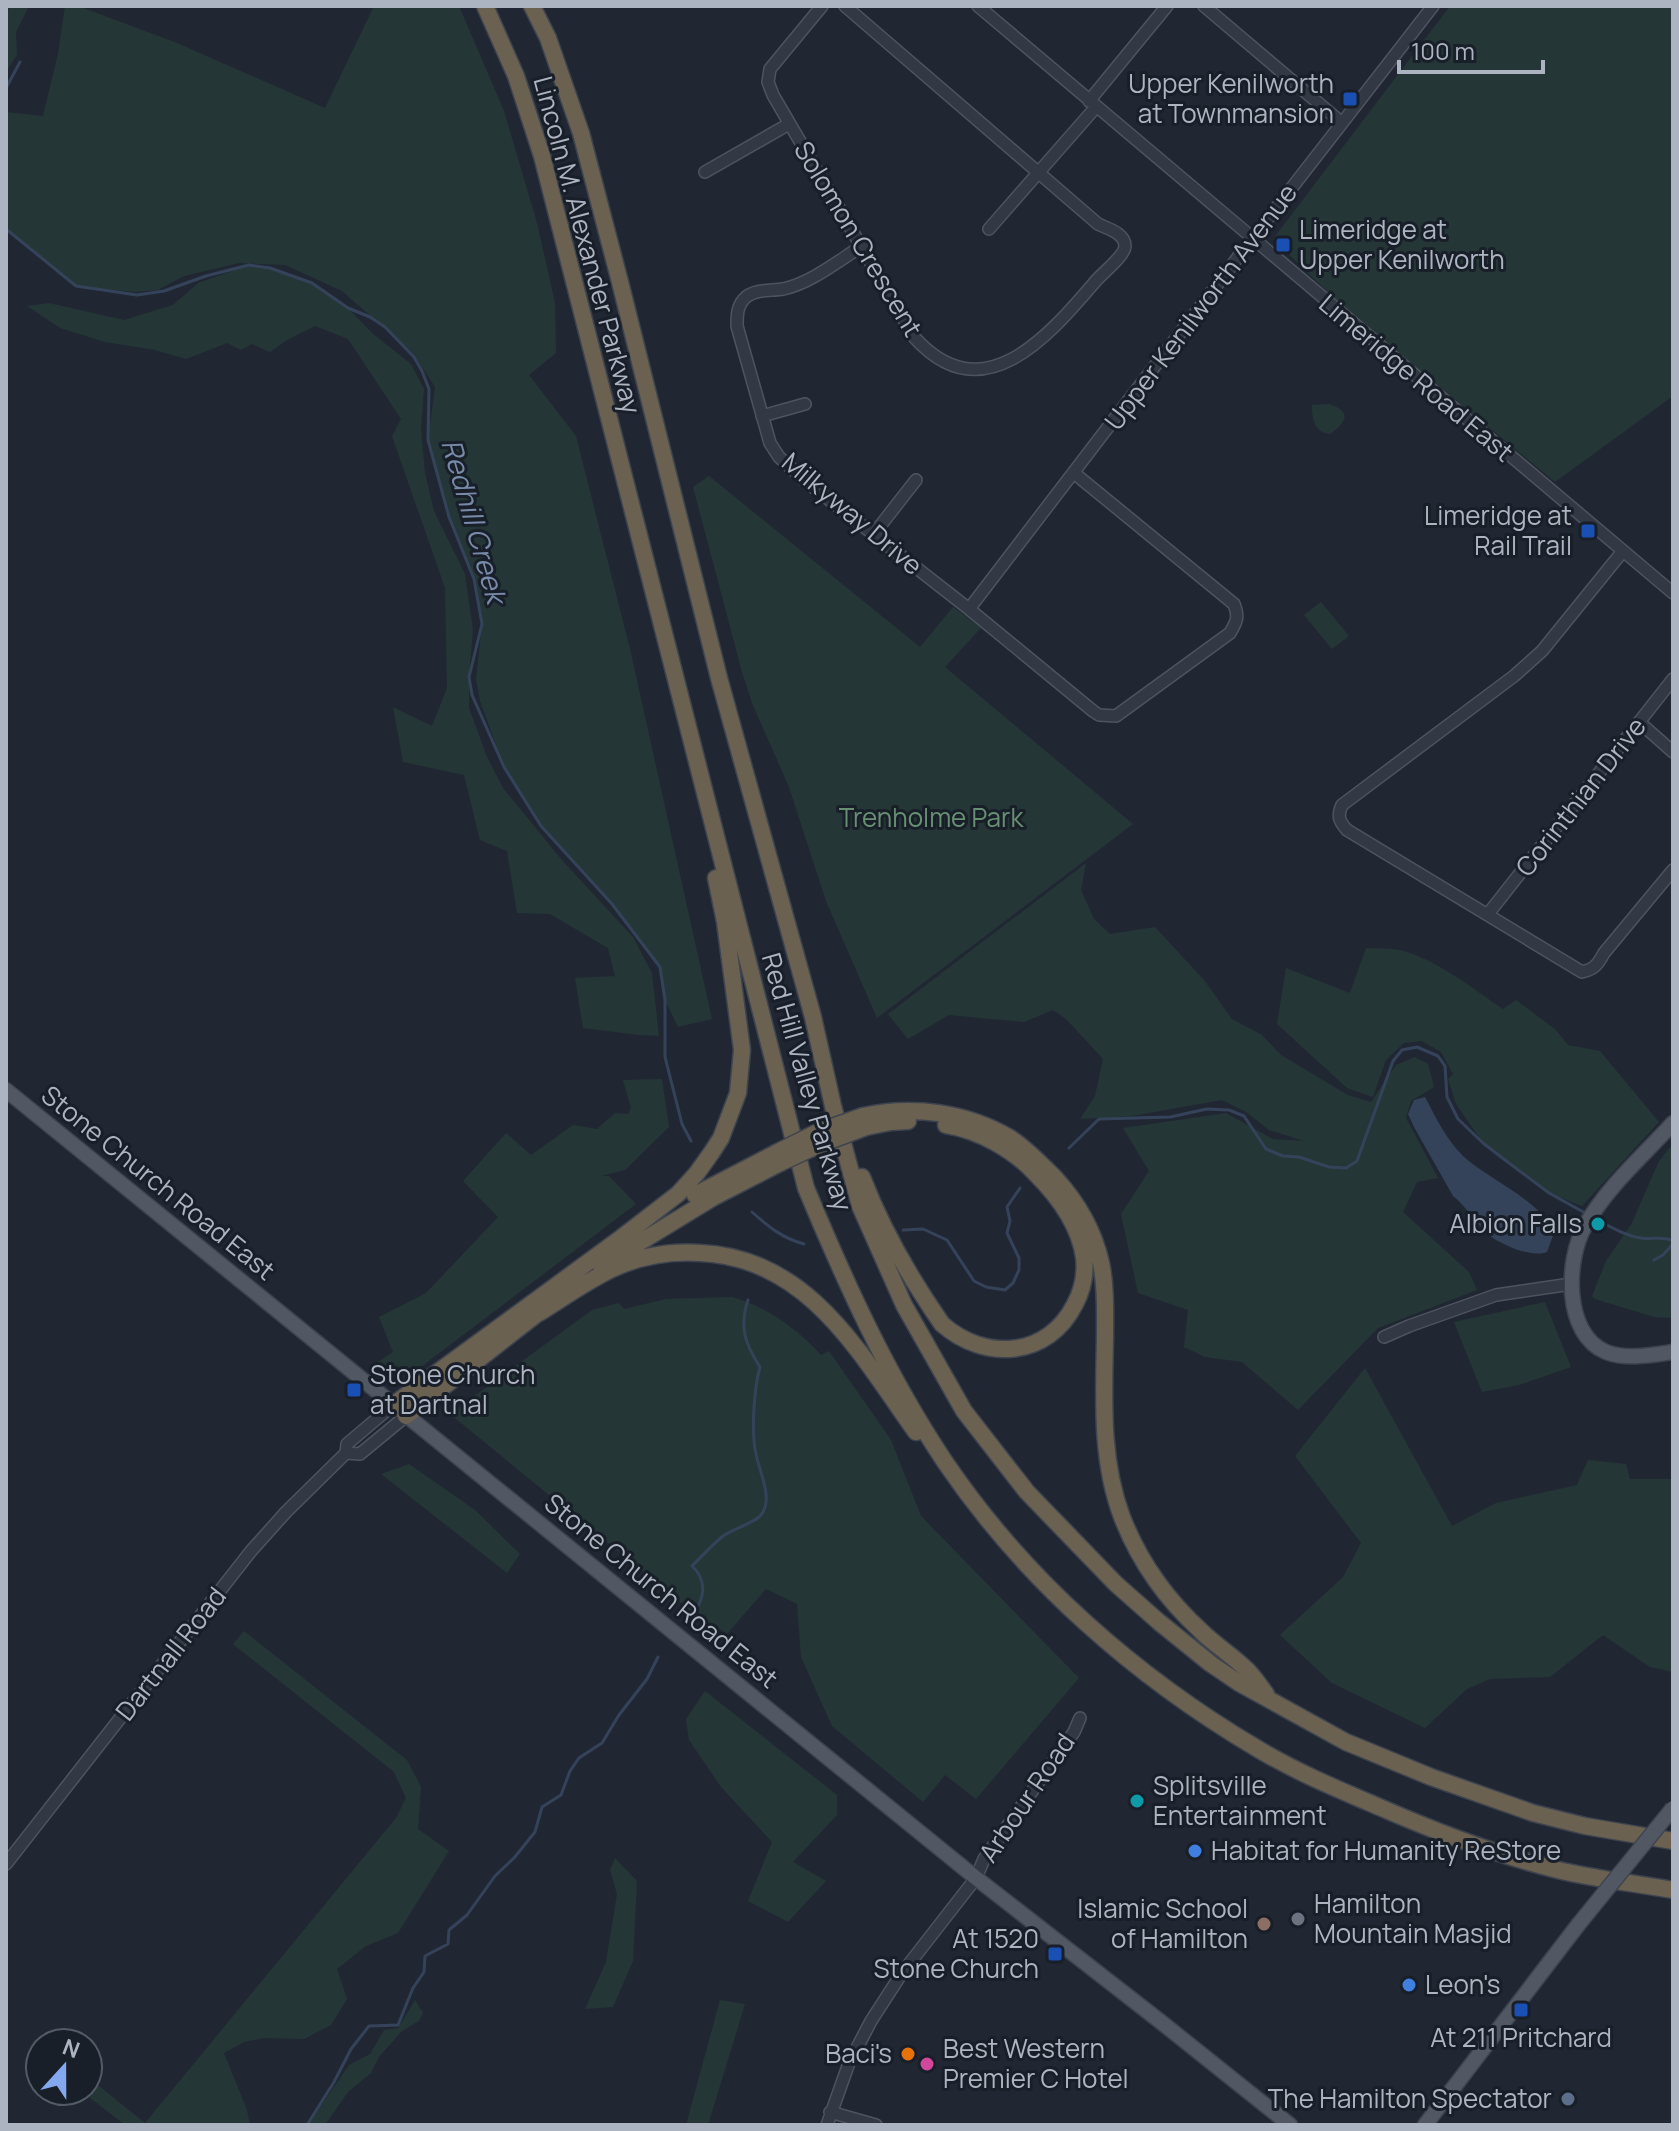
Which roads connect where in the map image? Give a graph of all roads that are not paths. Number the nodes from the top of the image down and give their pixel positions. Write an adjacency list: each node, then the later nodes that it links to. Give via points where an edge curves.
1 (485, 6): 20 (highway, Lincoln M. Alexander Parkway, via 516,76 542,156)
2 (532, 6): 19 (highway, Lincoln M. Alexander Parkway, via 581,133)
3 (822, 6): 11 (street, Solomon Crescent, via 770,69 768,82)
4 (845, 6): 13 (street, Solomon Crescent)
5 (978, 6): 9 (street, Limeridge Road East)
6 (1167, 6): 9 (street)
7 (1204, 6): 10 (street)
8 (1433, 6): 10 (street, Upper Kenilworth Avenue)
9 (1092, 104): 13 (street); 15 (street, Limeridge Road East)
10 (1342, 123): 15 (street, Upper Kenilworth Avenue)
11 (789, 124): 12 (street); 16 (street, Solomon Crescent)
12 (705, 172)
13 (1039, 172): 14 (street); 16 (street, Solomon Crescent, via 1098,224 1121,236 1126,248 1041,341 996,367 949,365 929,354)
14 (989, 229)
15 (1252, 239): 21 (street, Upper Kenilworth Avenue); 24 (street, Limeridge Road East)
16 (862, 246): 18 (street, Milkyway Drive, via 805,281 743,299 737,326)
17 (805, 404): 18 (street)
18 (762, 416): 23 (street, Milkyway Drive, via 779,457)
19 (661, 444): 34 (highway, Red Hill Valley Parkway)
20 (619, 455): 30 (highway, Red Hill Valley Parkway)
21 (1074, 473): 26 (street, Upper Kenilworth Avenue); 26 (street, Milkyway Drive, via 1234,604 1238,621 1230,633 1122,713 1105,716)
22 (916, 480): 23 (street)
23 (873, 535): 26 (street, Milkyway Drive)
24 (1623, 551): 25 (street, Limeridge Road East); 32 (street, via 1542,651 1342,805 1338,814 1347,830)
25 (1673, 593)
26 (969, 609)
27 (1673, 679): 28 (street, Corinthian Drive)
28 (1639, 722): 29 (street); 32 (street, Corinthian Drive)
29 (1673, 752)
30 (704, 789): 38 (highway, via 704,820 738,1014 738,1093 721,1138 697,1173); 46 (highway, Red Hill Valley Parkway, via 806,1188 872,1337)
31 (1673, 870): 32 (street, via 1593,970 1574,969)
32 (1488, 914)
33 (6, 1090): 43 (main road, Stone Church Road East)
34 (833, 1106): 35 (highway, via 872,1202 942,1324 965,1341 996,1350 1033,1344 1062,1325 1084,1282 1081,1243 1069,1214 1028,1165 1003,1147 955,1126); 47 (highway, Red Hill Valley Parkway, via 860,1206 904,1305 964,1411 1027,1492 1116,1584 1211,1664)
35 (864, 1122): 37 (highway, bridge); 47 (highway, via 889,1111 975,1121 1015,1142 1067,1191 1095,1242 1101,1265 1106,1446 1126,1525 1156,1581 1201,1632 1248,1671)
36 (1673, 1123): 39 (main road, via 1585,1227)
37 (778, 1158): 38 (highway, via 717,1182); 40 (highway, via 574,1284)
38 (617, 1241): 43 (highway)
39 (1571, 1284): 41 (street, via 1496,1295); 42 (main road, via 1582,1330 1605,1352)
40 (539, 1313): 44 (highway); 46 (highway, via 613,1269 652,1256 706,1253 759,1265 791,1282 823,1309 925,1445)
41 (1384, 1337)
42 (1673, 1352)
43 (393, 1405): 44 (main road, Stone Church Road East); 45 (street, Dartnall Road, via 347,1444)
44 (406, 1416): 45 (street, Dartnall Road, via 360,1454); 52 (main road, Stone Church Road East)
45 (346, 1453): 51 (street, Dartnall Road, via 251,1551)
46 (945, 1462): 53 (highway, Red Hill Valley Parkway, via 986,1517 1085,1623 1192,1708 1261,1751 1441,1834 1557,1870)
47 (1272, 1702): 50 (highway, Red Hill Valley Parkway, via 1346,1742 1519,1808)
48 (1080, 1718): 52 (street, Arbour Road)
49 (1673, 1807): 58 (main road, bridge)
50 (1673, 1841)
51 (6, 1864)
52 (976, 1878): 54 (street, Arbour Road, via 871,2021); 57 (main road, Stone Church Road East)
53 (1673, 1890)
54 (830, 2112): 55 (street, Arbour Road); 56 (street)
55 (827, 2125)
56 (876, 2125)
57 (1290, 2125)
58 (1425, 2125)

